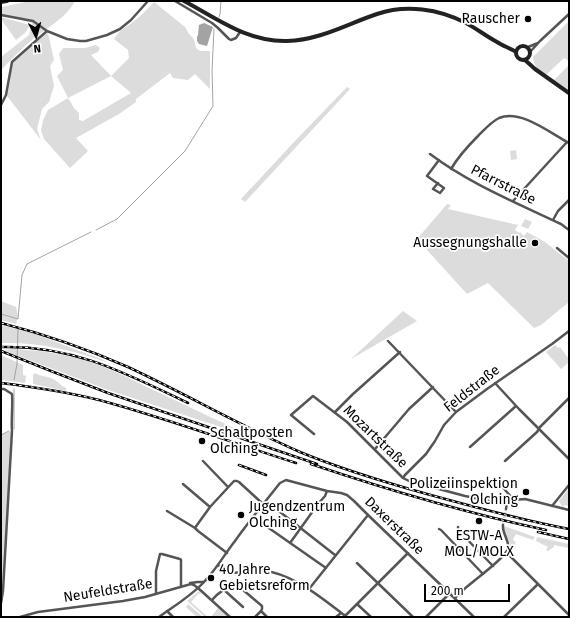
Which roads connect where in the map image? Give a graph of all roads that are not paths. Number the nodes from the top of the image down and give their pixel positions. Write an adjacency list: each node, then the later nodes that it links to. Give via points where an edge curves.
1 (7, 1): 5 (main road)
2 (148, 1): 8 (street, via 127,24 96,39 72,40)
3 (175, 1): 9 (street, via 218,28 229,39 236,38)
4 (184, 1): 9 (main road)
5 (1, 2)
6 (569, 14): 10 (street)
7 (1, 15): 8 (street, via 33,21)
8 (47, 31): 17 (street, via 12,62 6,96)
9 (240, 32): 12 (main road, via 267,39 300,40 322,35 383,12 408,9 431,11 452,17)
10 (540, 41): 11 (street); 13 (street)
11 (528, 48): 12 (main road, via 522,46); 13 (main road)
12 (516, 50): 14 (main road, via 518,58)
13 (530, 54): 14 (main road); 15 (main road)
14 (525, 60): 15 (main road)
15 (535, 69): 16 (main road)
16 (569, 93)
17 (1, 105)
18 (568, 142): 21 (street, via 525,119 517,116 503,117 490,124 457,159); 24 (street)
19 (430, 154): 20 (street, Pfarrstraße)
20 (439, 160): 21 (street, Pfarrstraße); 22 (street, via 427,176)
21 (451, 169): 24 (street, Pfarrstraße)
22 (438, 183)
23 (569, 200): 25 (street)
24 (514, 201): 25 (street, Pfarrstraße)
25 (553, 220): 26 (street, Pfarrstraße)
26 (569, 230)
27 (557, 248): 28 (street)
28 (569, 258)
29 (569, 331): 32 (street, Feldstraße)
30 (388, 340): 31 (street)
31 (400, 352): 33 (street); 37 (street)
32 (495, 383): 36 (street); 38 (street, Feldstraße)
33 (433, 387): 38 (street); 42 (street)
34 (1, 389): 90 (street, via 12,394 12,431)
35 (569, 398): 39 (street)
36 (516, 406): 39 (street); 41 (street)
37 (335, 412): 40 (street, Mozartstraße, via 313,396 291,415); 42 (street, Mozartstraße)
38 (456, 412): 46 (street, Feldstraße, via 444,425 426,454)
39 (539, 430): 43 (street); 45 (street)
40 (314, 434)
41 (470, 447)
42 (375, 449): 46 (street, Mozartstraße)
43 (569, 459)
44 (203, 461): 50 (street)
45 (505, 461)
46 (403, 478): 54 (street, via 465,496)
47 (495, 478): 53 (street)
48 (183, 484): 57 (street)
49 (569, 485): 56 (street)
50 (228, 487): 55 (street, via 237,481); 57 (street)
51 (327, 491): 52 (street, Daxerstraße, via 283,480); 61 (street, Daxerstraße, via 347,495); 66 (street)
52 (266, 500): 55 (street); 66 (street)
53 (514, 500): 54 (street); 56 (street, via 525,499)
54 (507, 503): 58 (street)
55 (263, 504): 62 (street)
56 (552, 506): 59 (street)
57 (210, 507): 65 (street)
58 (506, 509)
59 (569, 510)
60 (167, 511): 65 (street)
61 (368, 515): 71 (street, Daxerstraße); 72 (street)
62 (252, 517): 68 (street); 70 (street)
63 (502, 525): 69 (street, via 508,545)
64 (458, 527): 75 (street)
65 (196, 528): 70 (street)
66 (301, 528): 68 (street); 72 (street)
67 (438, 529): 77 (street)
68 (290, 543): 76 (street)
69 (506, 552): 75 (street); 80 (street)
70 (227, 553): 74 (street)
71 (408, 553): 79 (street); 86 (street, Daxerstraße)
72 (335, 555): 76 (street)
73 (357, 562): 79 (street)
74 (218, 565): 78 (street); 85 (street, via 229,573 251,570 271,572)
75 (492, 566): 77 (street)
76 (326, 568): 85 (street)
77 (483, 574): 88 (street)
78 (204, 582): 81 (street, Neufeldstraße); 83 (street)
79 (378, 584): 91 (street); 105 (street)
80 (538, 584): 96 (street); 108 (street)
81 (186, 585): 82 (street, Neufeldstraße); 83 (street)
82 (181, 587): 87 (street, Neufeldstraße); 87 (street, via 181,560 160,554 156,571)
83 (198, 588): 89 (street); 93 (street)
84 (223, 589): 89 (street); 92 (street); 94 (street, via 236,584 262,606)
85 (309, 589): 95 (street)
86 (450, 593): 88 (street, Daxerstraße); 106 (street)
87 (156, 594): 97 (street, Neufeldstraße)
88 (455, 598): 107 (street, Daxerstraße)
89 (212, 600): 100 (street)
90 (1, 604)
91 (358, 604): 95 (street, via 346,615); 104 (street)
92 (243, 607)
93 (167, 611): 98 (street); 99 (street)
94 (261, 611): 101 (street); 102 (street)
95 (342, 614): 103 (street)
96 (569, 616)
97 (20, 617)
98 (160, 617)
99 (173, 617)
100 (230, 617)
101 (255, 617)
102 (268, 617)
103 (336, 617)
104 (371, 617)
105 (412, 617)
106 (426, 617)
107 (474, 617)
108 (504, 617)

